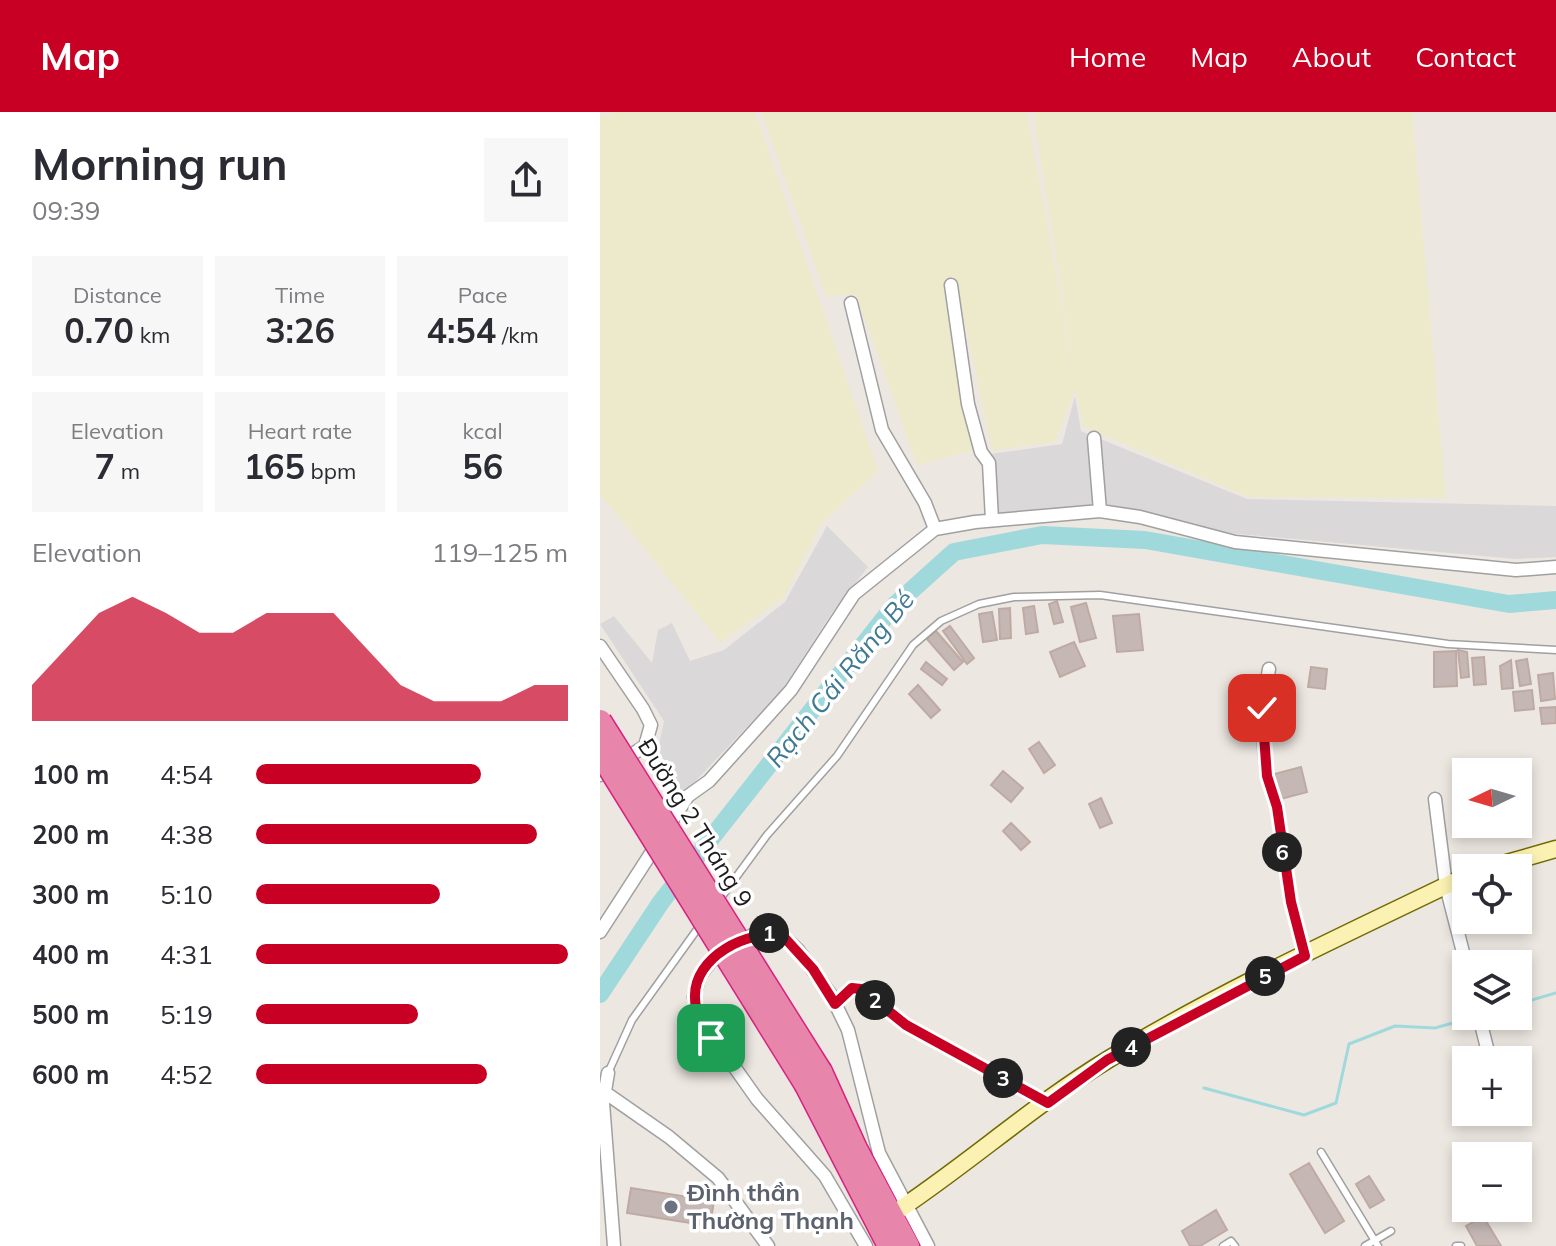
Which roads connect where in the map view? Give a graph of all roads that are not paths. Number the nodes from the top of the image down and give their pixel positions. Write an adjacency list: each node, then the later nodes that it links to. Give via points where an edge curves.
1 (951, 285): 5 (street, via 968,404 989,463)
2 (851, 303): 6 (street, via 882,430)
3 (1094, 438): 4 (street)
4 (1100, 511): 5 (street); 7 (street, via 1235,542 1516,570)
5 (992, 520): 6 (street)
6 (935, 529): 19 (street, via 854,594 791,690 709,781 688,796)
7 (1556, 567)
8 (600, 646): 13 (street, via 651,725 645,746)
9 (1556, 650): 23 (lane, via 1448,644 1100,595 1014,597 954,615 913,645 837,756 767,835 632,1020)
10 (1269, 669): 21 (street, via 1261,715 1267,776)
11 (600, 721): 24 (highway, Đường 2 Tháng 9, bridge)
12 (600, 753): 24 (highway, Đường 2 Tháng 9, bridge)
13 (600, 775)
14 (1435, 799): 18 (street)
15 (1556, 849): 16 (street)
16 (1532, 856)
17 (1452, 883): 18 (street)
18 (1446, 886): 20 (street); 21 (street)
19 (600, 932)
20 (1462, 950)
21 (1305, 956): 26 (street, via 1107,1060)
22 (835, 1004): 26 (street, via 852,988 861,989 906,1025); 29 (street, via 852,1044); 31 (street, via 798,950 783,936 769,933 744,939 710,962 694,997 711,1038 757,1099)
23 (608, 1073): 25 (street)
24 (814, 1078): 28 (highway, Đường 2 Tháng 9); 31 (highway, Đường 2 Tháng 9)
25 (602, 1094): 33 (street); 34 (street, via 669,1137 718,1178)
26 (1048, 1103): 31 (street)
27 (1321, 1152): 32 (lane)
28 (867, 1170): 29 (street); 31 (highway, Đường 2 Tháng 9)
29 (889, 1177): 31 (street)
30 (1391, 1231): 32 (lane)
31 (881, 1234): 35 (highway, Đường 2 Tháng 9); 36 (street)
32 (1376, 1243): 39 (lane)
33 (614, 1246)
34 (768, 1246)
35 (908, 1246)
36 (928, 1246)
37 (1223, 1246): 38 (lane, via 1231,1241)
38 (1235, 1246)
39 (1365, 1246)

